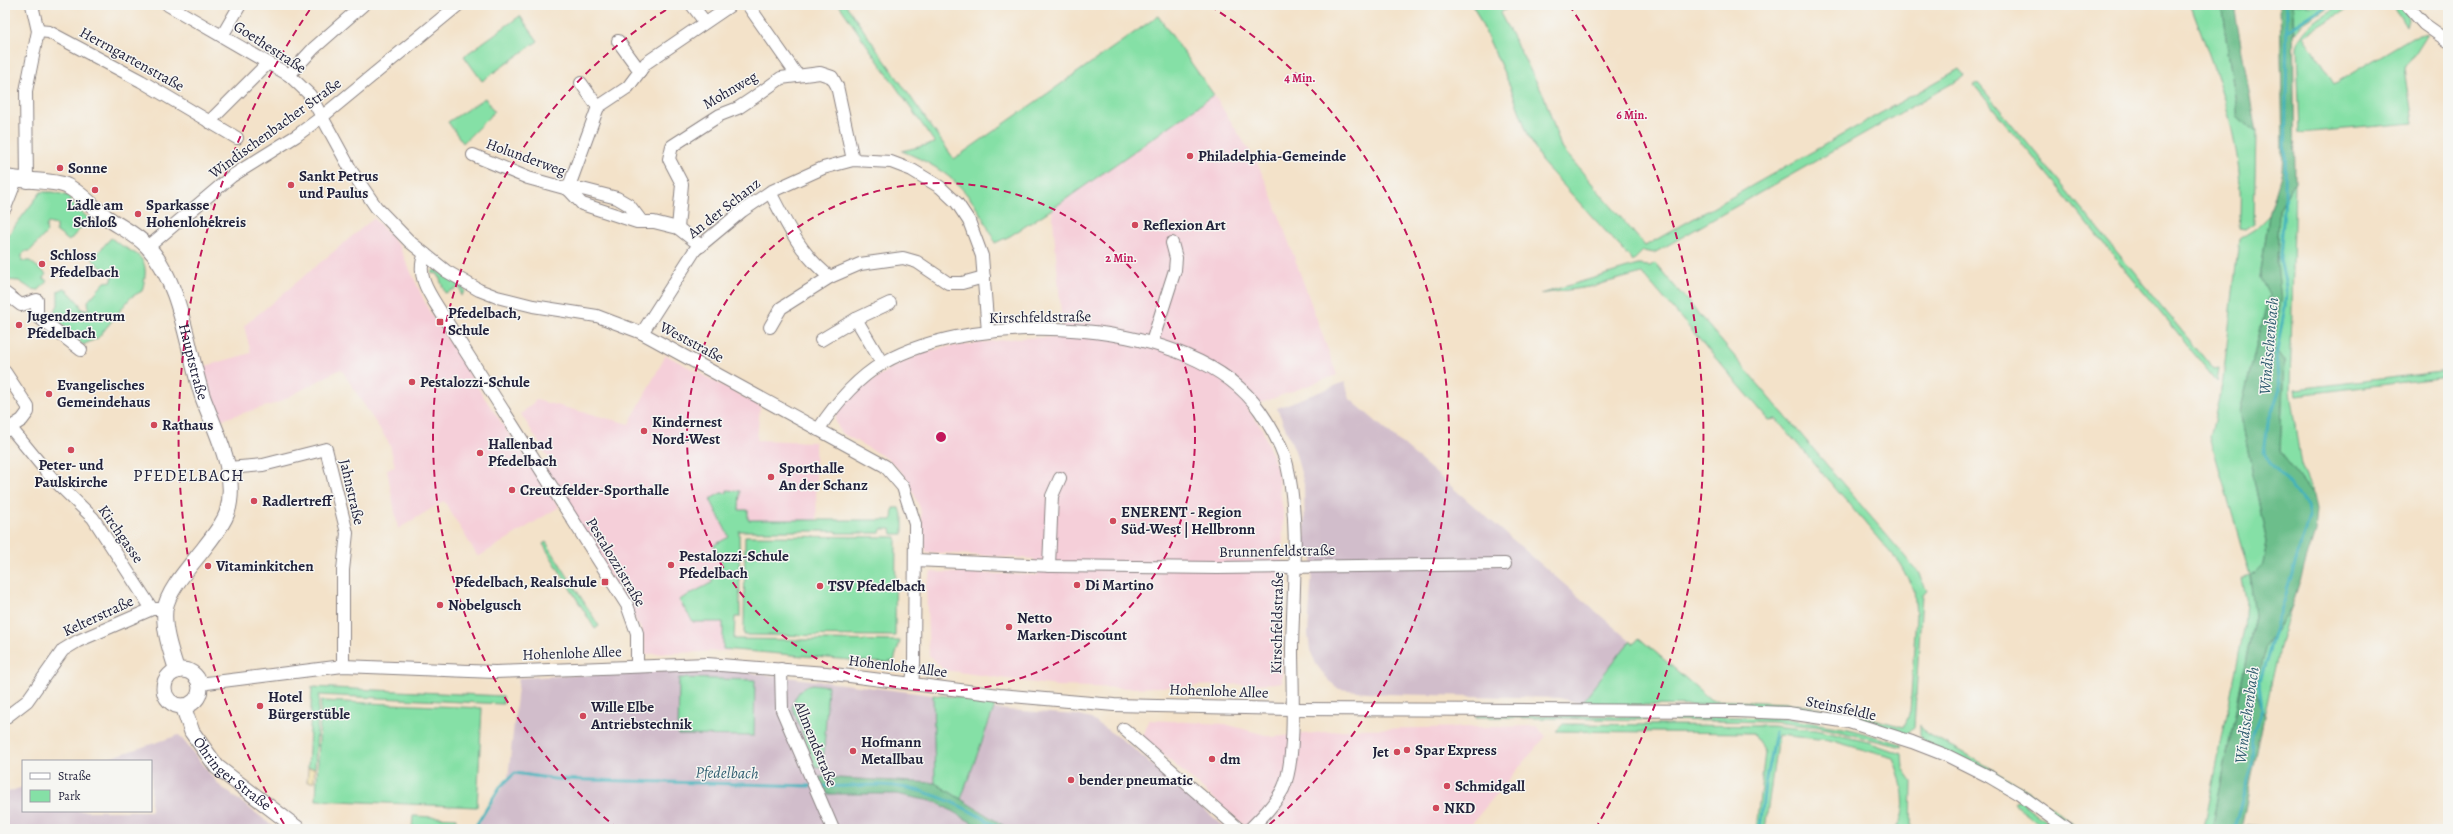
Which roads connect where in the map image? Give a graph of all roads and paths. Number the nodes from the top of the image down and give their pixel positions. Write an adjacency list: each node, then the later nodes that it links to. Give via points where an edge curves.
1 (44, 5): 10 (street)
2 (168, 5): 13 (street, Goethestraße)
3 (240, 5): 13 (street)
4 (362, 5): 18 (street, via 314,48)
5 (458, 5): 22 (street, Windischenbacher Straße)
6 (692, 5): 11 (street)
7 (731, 5): 11 (street)
8 (748, 5): 19 (street)
9 (2407, 5): 15 (street, via 2424,24)
10 (34, 10): 12 (street)
11 (706, 22): 17 (street, via 646,63)
12 (38, 31): 23 (street, Herrngartenstraße, via 49,32 141,81); 27 (street, via 26,91)
13 (222, 36): 16 (street, Goethestraße)
14 (618, 42): 17 (street)
15 (2448, 42)
16 (268, 63): 18 (street, Goethestraße); 23 (street)
17 (640, 71): 21 (street, via 628,87)
18 (289, 75): 22 (street, Goethestraße, via 310,95)
19 (797, 75): 26 (street, Mohnweg, via 820,73 832,78 837,86); 32 (street, Mohnweg, via 781,78 748,102 720,115 672,146 669,159 682,184)
20 (581, 83): 21 (street)
21 (598, 107): 28 (street, Holunderweg)
22 (323, 116): 35 (street, Windischenbacher Straße, via 232,176); 36 (street, Weststraße, via 352,172 376,207 389,223)
23 (209, 122): 24 (street, Herrngartenstraße)
24 (237, 138)
25 (473, 155): 28 (street, Holunderweg, via 528,178)
26 (853, 160): 29 (street, An der Schanz, via 823,168); 38 (street, An der Schanz, via 891,162 912,170 940,187 957,203 969,221 982,256)
27 (16, 180): 30 (street); 35 (main road, Hauptstraße, via 66,186)
28 (568, 189): 31 (street, Holunderweg, via 582,204); 31 (street, Holunderweg, via 582,189 617,198 629,205)
29 (770, 192): 34 (street, An der Schanz, via 742,211); 37 (street, via 795,241 818,269)
30 (5, 208)
31 (642, 222): 32 (street, Holunderweg)
32 (678, 228): 34 (street, Holunderweg)
33 (1172, 243): 46 (street, via 1176,258 1175,270)
34 (701, 246): 44 (street, An der Schanz, via 695,250)
35 (148, 247): 52 (main road, Hauptstraße, via 169,284 180,312 201,392 224,450)
36 (425, 254): 44 (street, Weststraße, via 446,271 497,297 533,306 597,316); 60 (street, Pestalozzistraße, via 420,264 420,274 445,319 627,605 637,633)
37 (830, 277): 38 (street, via 860,264 903,258 917,262 948,283); 42 (street, via 781,308)
38 (984, 277): 43 (street, An der Schanz)
39 (5, 293): 47 (street, via 21,305 36,300 37,316)
40 (890, 303): 41 (street)
41 (856, 319): 45 (street); 48 (street)
42 (770, 327)
43 (988, 332): 46 (street, Kirschfeldstraße, via 1025,330 1104,333); 48 (street, Kirschfeldstraße, via 939,341 909,350)
44 (642, 333): 51 (street, Weststraße)
45 (821, 340)
46 (1152, 342): 57 (street, Kirschfeldstraße, via 1194,357 1220,372 1259,409 1277,440 1286,463 1294,503)
47 (81, 350)
48 (882, 363): 51 (street, Kirschfeldstraße, via 848,390)
49 (5, 372): 50 (street, via 28,407 28,412)
50 (8, 429): 58 (street, Kirchgasse, via 51,477 93,518)
51 (818, 430): 54 (street, Weststraße, via 869,456 896,476 909,500 915,524)
52 (228, 468): 58 (main road, Hauptstraße, via 230,498 227,513 220,527); 59 (street, Jahnstraße, via 263,465 326,449 347,533 342,570)
53 (1060, 478): 56 (street, via 1052,496)
54 (916, 560): 56 (street, Brunnenfeldstraße); 64 (street, Weststraße)
55 (1505, 564): 57 (street, Brunnenfeldstraße)
56 (1049, 566): 57 (street, Brunnenfeldstraße)
57 (1293, 566): 66 (street, Kirschfeldstraße)
58 (159, 609): 62 (main road, Hauptstraße); 68 (street, Kelterstraße, via 78,641 63,650 27,701)
59 (343, 666): 60 (street, Hohenlohe Allee, via 495,672); 63 (street, Hohenlohe Allee, via 281,672)
60 (637, 666): 61 (street, Hohenlohe Allee, via 707,664)
61 (781, 669): 64 (street, Hohenlohe Allee); 71 (street, Allmendstraße, via 782,710)
62 (177, 671): 63 (main road, via 191,673); 65 (main road, via 168,677 164,688 168,700)
63 (204, 684): 65 (main road, via 194,700)
64 (912, 684): 66 (street, Hohenlohe Allee, via 1114,705)
65 (183, 706): 70 (main road, Öhringer Straße, via 192,732 217,767)
66 (1292, 710): 67 (street, Hohenlohe Allee); 73 (street, Kirschfeldstraße, via 1289,770 1284,788 1275,802)
67 (1584, 711): 74 (street, Steinsfeldle, via 1788,713 1849,722 1948,756 2019,794)
68 (5, 718)
69 (1124, 729): 72 (street)
70 (298, 829)
71 (834, 829)
72 (1239, 829)
73 (1250, 829)
74 (2067, 829)

